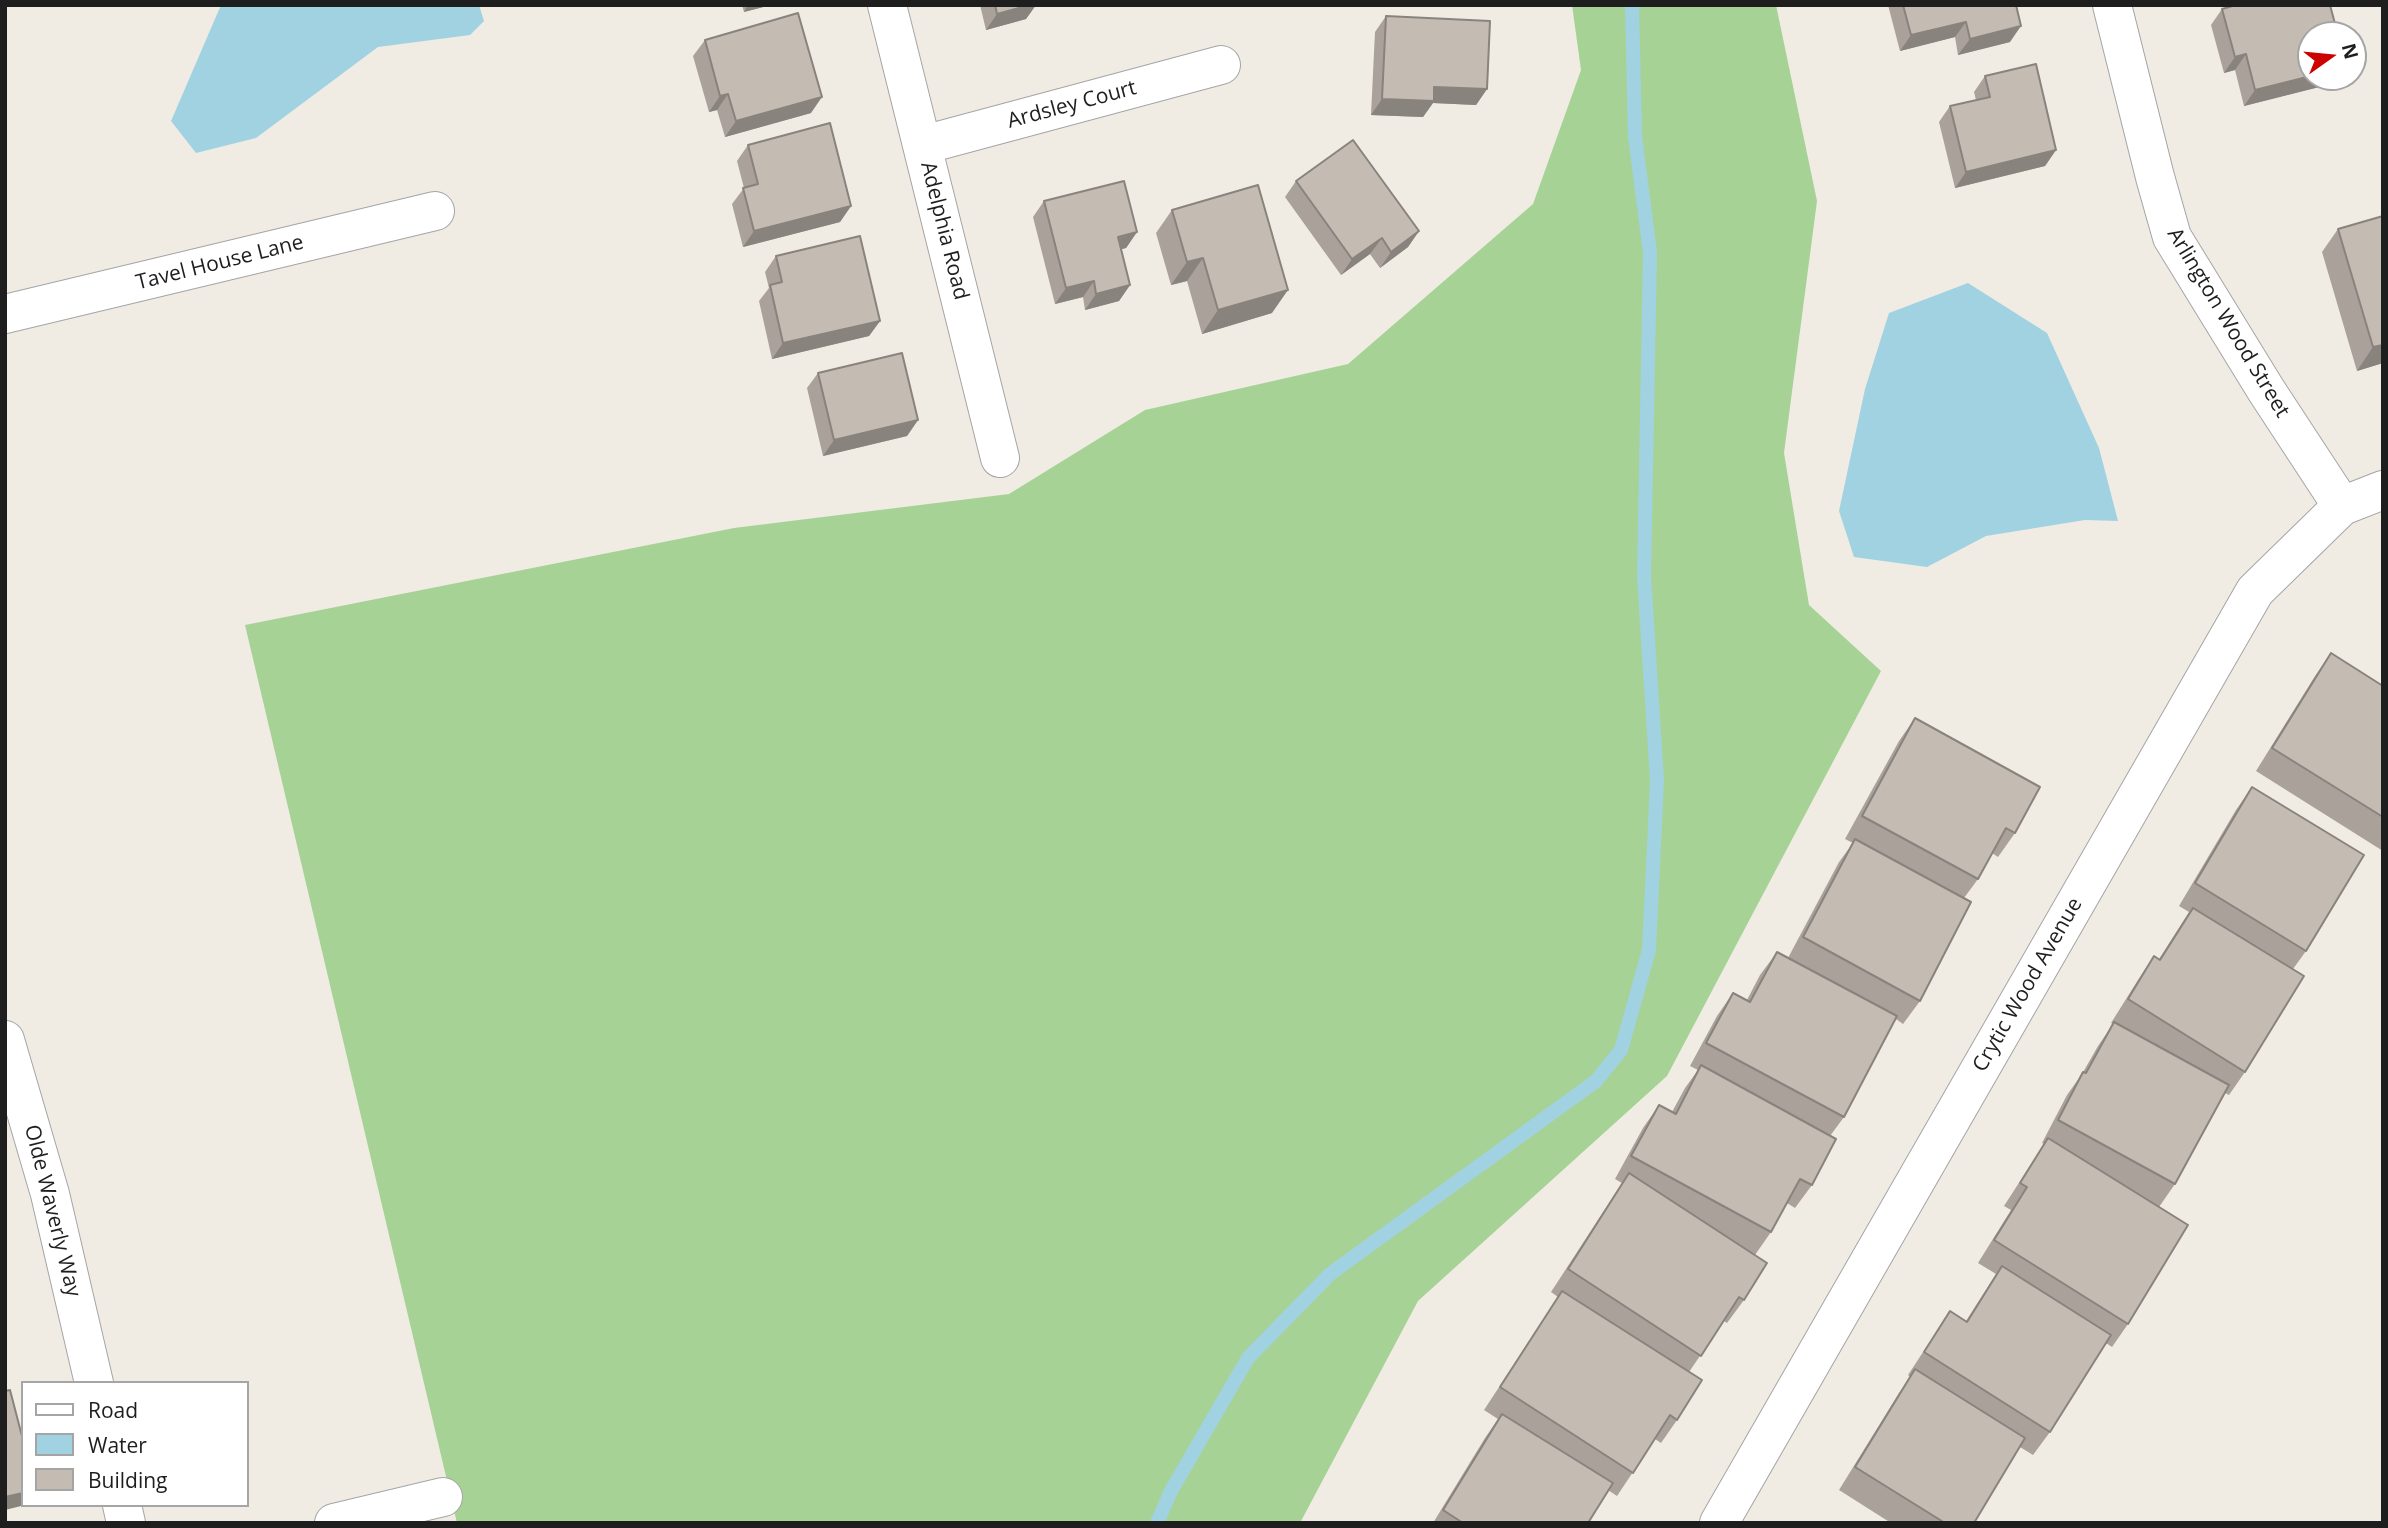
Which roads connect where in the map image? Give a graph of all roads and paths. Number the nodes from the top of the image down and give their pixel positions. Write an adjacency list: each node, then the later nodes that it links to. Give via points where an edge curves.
1 (887, 5): 4 (street, Adelphia Road)
2 (2112, 5): 9 (street, Arlington Wood Street, via 2172,237)
3 (1221, 65): 4 (street, Ardsley Court)
4 (923, 145): 7 (street, Adelphia Road)
5 (435, 211): 6 (street, Tavel House Lane)
6 (5, 314)
7 (1000, 458)
8 (2383, 490): 9 (street, Crytic Wood Avenue)
9 (2342, 506): 14 (street, Crytic Wood Avenue, via 2255,591)
10 (5, 1040): 11 (street, Olde Waverly Way, via 50,1194)
11 (94, 1381)
12 (443, 1497): 13 (street)
13 (334, 1523)
14 (1719, 1523)

